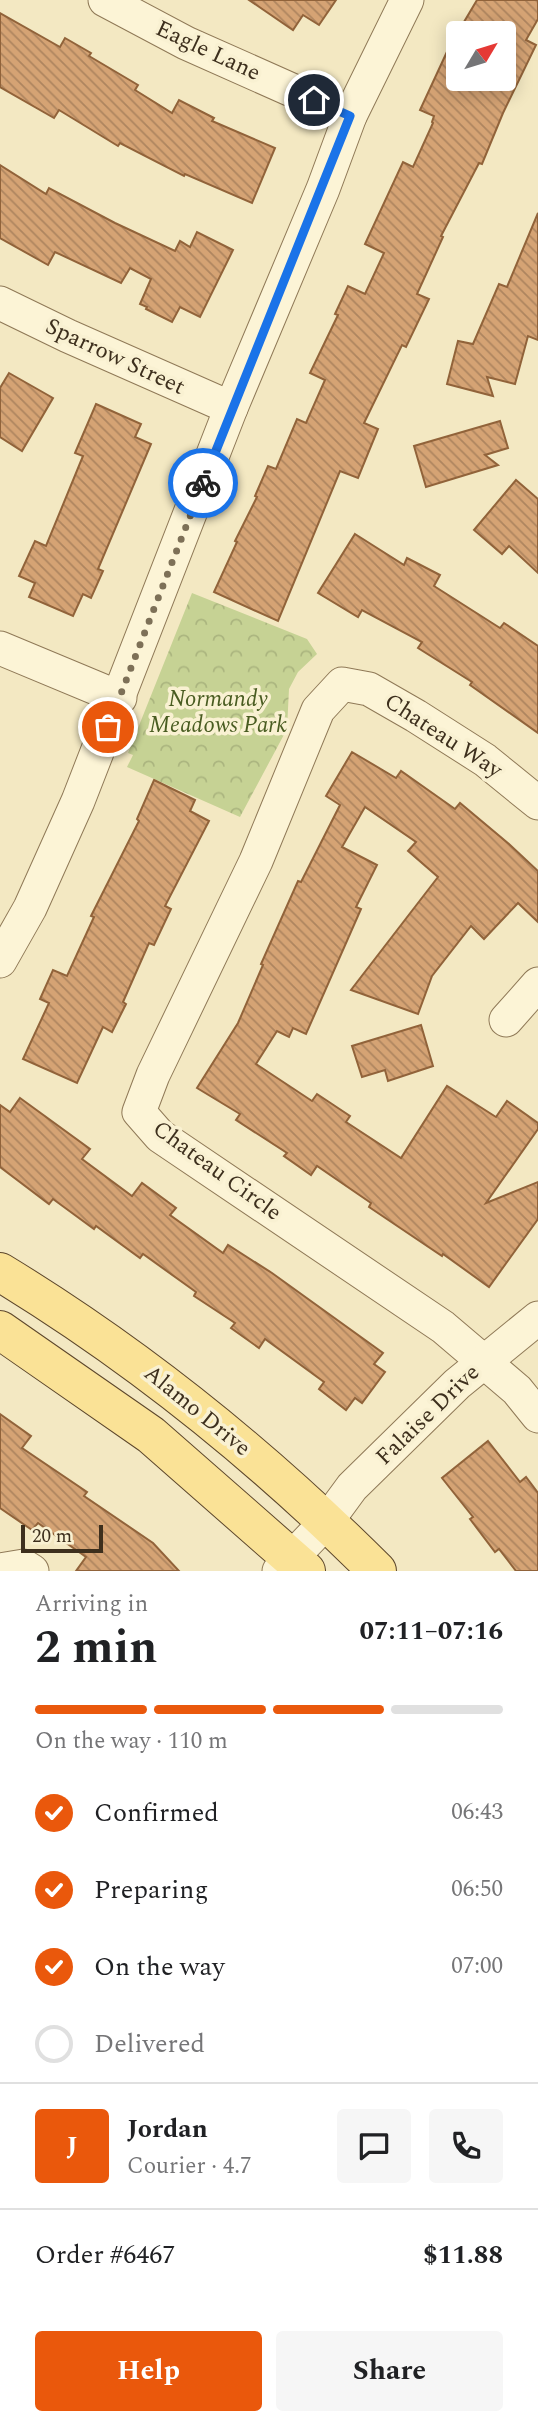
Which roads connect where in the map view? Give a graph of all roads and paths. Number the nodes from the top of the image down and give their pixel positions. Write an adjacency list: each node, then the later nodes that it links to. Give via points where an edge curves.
1 (105, 0): 3 (street, Eagle Lane, via 186,43)
2 (407, 0): 3 (street)
3 (350, 116): 5 (street)
4 (0, 303): 5 (street, Sparrow Street)
5 (232, 408): 8 (street)
6 (0, 648): 8 (street)
7 (342, 684): 9 (street, Chateau Way, via 369,689 416,716 485,760); 16 (street, Chateau Circle, via 318,710 256,861 139,1112 160,1136 443,1327)
8 (120, 698): 10 (street, via 57,849)
9 (538, 803)
10 (0, 961)
11 (538, 984): 12 (street)
12 (506, 1020)
13 (0, 1272): 18 (main road, Alamo Drive, via 109,1342 173,1390)
14 (538, 1318): 16 (street, Falaise Drive)
15 (0, 1329): 19 (main road, Alamo Drive, via 151,1435)
16 (484, 1361): 17 (street, Chateau Circle); 18 (street, Falaise Drive, via 352,1487)
17 (538, 1416)
18 (327, 1521): 19 (street, Falaise Drive); 22 (main road, Alamo Drive)
19 (292, 1566)
20 (0, 1570): 21 (street, via 24,1566)
21 (32, 1571)
22 (377, 1571)

